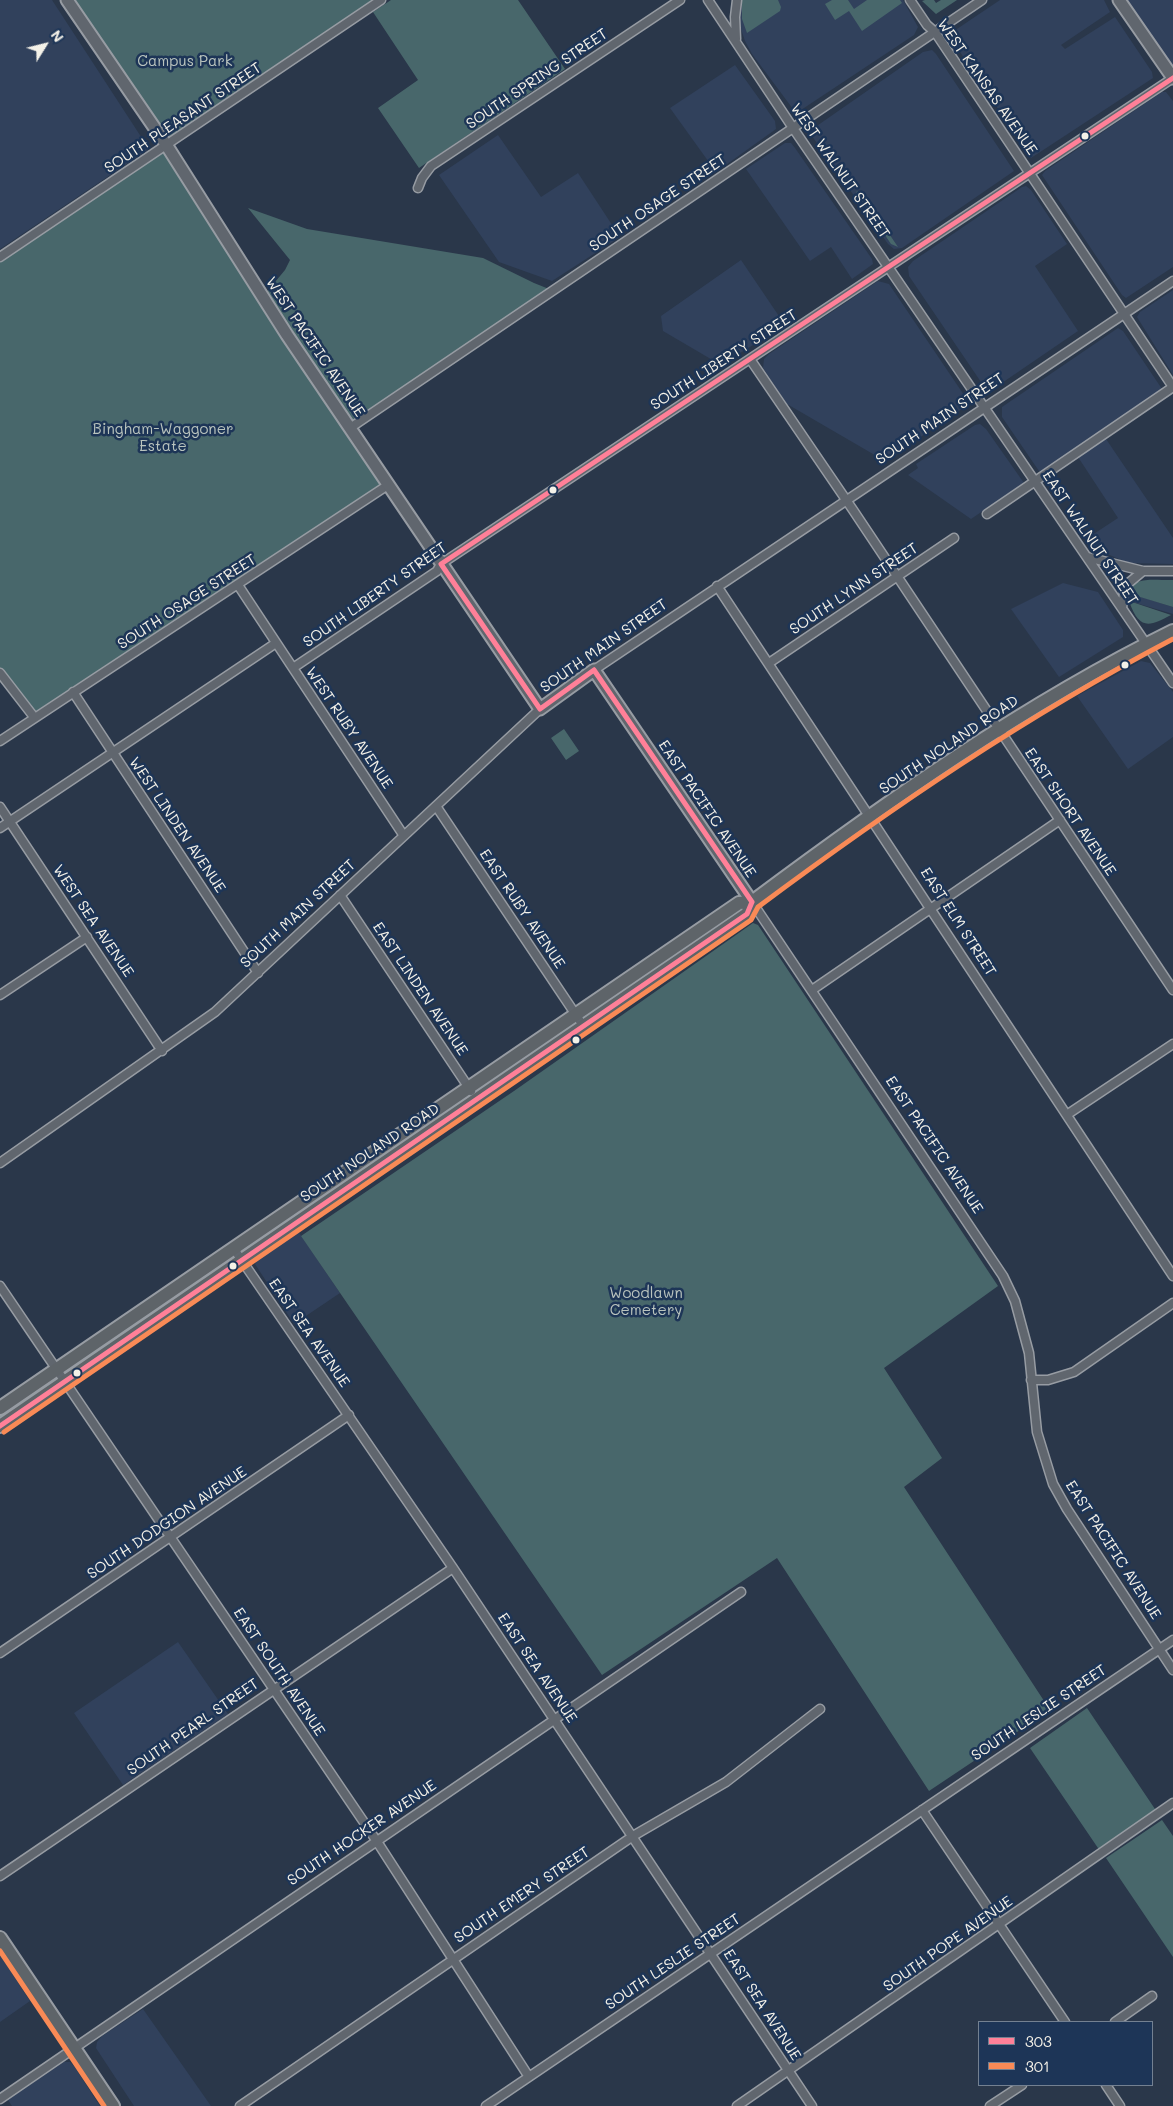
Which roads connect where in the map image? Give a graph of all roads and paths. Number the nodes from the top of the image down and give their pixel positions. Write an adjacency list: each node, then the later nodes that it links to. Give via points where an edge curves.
1 (67, 0): 13 (street, WEST PACIFIC AVENUE)
2 (381, 0): 13 (street, SOUTH PLEASANT STREET)
3 (680, 0): 15 (street, SOUTH SPRING STREET, via 431,166)
4 (708, 0): 10 (street, WEST WALNUT STREET)
5 (737, 0): 10 (street)
6 (910, 0): 9 (street, WEST KANSAS AVENUE)
7 (982, 0): 9 (street, SOUTH OSAGE STREET)
8 (1119, 0): 11 (street)
9 (935, 32): 12 (street, SOUTH OSAGE STREET); 14 (street, WEST KANSAS AVENUE)
10 (736, 41): 12 (street, WEST WALNUT STREET)
11 (1173, 78): 14 (street, SOUTH LIBERTY STREET)
12 (792, 128): 17 (street, WEST WALNUT STREET); 23 (street, SOUTH OSAGE STREET)
13 (167, 146): 16 (street, SOUTH PLEASANT STREET); 23 (street, WEST PACIFIC AVENUE)
14 (1030, 174): 17 (street, SOUTH LIBERTY STREET); 19 (street, WEST KANSAS AVENUE)
15 (418, 188)
16 (0, 257)
17 (890, 267): 20 (street, SOUTH LIBERTY STREET); 22 (street, WEST WALNUT STREET)
18 (1173, 281): 19 (street, SOUTH MAIN STREET)
19 (1124, 314): 21 (street, WEST KANSAS AVENUE); 22 (street, SOUTH MAIN STREET)
20 (750, 360): 26 (street, EAST SHORT AVENUE); 30 (street, SOUTH LIBERTY STREET)
21 (1173, 387): 24 (street)
22 (984, 408): 24 (street, EAST WALNUT STREET); 26 (street, SOUTH MAIN STREET)
23 (350, 428): 25 (street, WEST PACIFIC AVENUE)
24 (1035, 481): 27 (street); 29 (street, EAST WALNUT STREET)
25 (388, 485): 30 (street, WEST PACIFIC AVENUE); 34 (street, SOUTH OSAGE STREET)
26 (846, 499): 33 (street, EAST SHORT AVENUE); 35 (street, SOUTH MAIN STREET)
27 (987, 514)
28 (954, 538): 33 (street, SOUTH LYNN STREET)
29 (1087, 557): 31 (street); 36 (street, EAST WALNUT STREET)
30 (441, 564): 41 (street, SOUTH LIBERTY STREET, via 437,571); 46 (street, WEST PACIFIC AVENUE)
31 (1143, 571): 32 (street); 36 (street, via 1125,586)
32 (1173, 571)
33 (896, 576): 40 (street, SOUTH LYNN STREET); 48 (street, EAST SHORT AVENUE)
34 (238, 585): 38 (street, WEST RUBY AVENUE); 45 (street, SOUTH OSAGE STREET)
35 (717, 586): 40 (street, EAST ELM STREET); 42 (street, SOUTH MAIN STREET)
36 (1122, 608): 39 (street, EAST WALNUT STREET)
37 (1173, 631): 39 (main road, SOUTH NOLAND ROAD)
38 (276, 642): 41 (street, WEST RUBY AVENUE); 50 (street)
39 (1146, 645): 44 (street, EAST WALNUT STREET); 48 (main road, SOUTH NOLAND ROAD)
40 (769, 663): 53 (street, EAST ELM STREET)
41 (293, 668): 57 (street, WEST RUBY AVENUE)
42 (594, 670): 46 (street, SOUTH MAIN STREET); 59 (street, EAST PACIFIC AVENUE)
43 (0, 673): 47 (street)
44 (1173, 683)
45 (73, 692): 47 (street, SOUTH OSAGE STREET); 50 (street, WEST LINDEN AVENUE)
46 (540, 709): 51 (street, SOUTH MAIN STREET)
47 (34, 717): 49 (street, SOUTH OSAGE STREET)
48 (998, 730): 53 (main road, SOUTH NOLAND ROAD); 54 (street, EAST SHORT AVENUE)
49 (0, 741)
50 (112, 753): 55 (street); 62 (street, WEST LINDEN AVENUE)
51 (436, 806): 57 (street, SOUTH MAIN STREET); 66 (street, EAST RUBY AVENUE)
52 (0, 807): 55 (street, WEST SEA AVENUE)
53 (872, 817): 59 (main road, SOUTH NOLAND ROAD); 60 (street, EAST ELM STREET)
54 (1060, 820): 60 (street); 64 (street, EAST SHORT AVENUE)
55 (10, 822): 56 (street); 61 (street, WEST SEA AVENUE)
56 (0, 828)
57 (404, 836): 58 (street, SOUTH MAIN STREET)
58 (340, 895): 62 (street, SOUTH MAIN STREET); 70 (street, EAST LINDEN AVENUE)
59 (752, 902): 63 (street, EAST PACIFIC AVENUE); 66 (main road, SOUTH NOLAND ROAD, via 739,903); 67 (main road, SOUTH NOLAND ROAD, via 747,914)
60 (932, 908): 63 (street); 72 (street, EAST ELM STREET)
61 (87, 937): 65 (street); 69 (street, WEST SEA AVENUE)
62 (258, 973): 69 (street, SOUTH MAIN STREET, via 215,1012)
63 (812, 990): 80 (street, EAST PACIFIC AVENUE, via 1003,1276 1022,1326)
64 (1173, 990)
65 (0, 995)
66 (575, 1014): 67 (street, EAST RUBY AVENUE); 70 (main road, SOUTH NOLAND ROAD)
67 (584, 1028): 71 (main road, SOUTH NOLAND ROAD)
68 (1173, 1044): 72 (street)
69 (162, 1050): 73 (street, SOUTH MAIN STREET)
70 (469, 1088): 71 (street, EAST LINDEN AVENUE); 74 (main road, SOUTH NOLAND ROAD)
71 (477, 1099): 75 (main road, SOUTH NOLAND ROAD)
72 (1068, 1114): 76 (street, EAST ELM STREET)
73 (0, 1164)
74 (234, 1248): 75 (street, EAST SEA AVENUE); 79 (main road, SOUTH NOLAND ROAD)
75 (242, 1260): 81 (main road, SOUTH NOLAND ROAD); 83 (street, EAST SEA AVENUE)
76 (1173, 1276)
77 (0, 1286): 79 (street, EAST SOUTH AVENUE)
78 (1173, 1303): 80 (street, via 1074,1372 1048,1380)
79 (56, 1370): 81 (street, EAST SOUTH AVENUE); 82 (main road, SOUTH NOLAND ROAD)
80 (1031, 1380): 89 (street, EAST PACIFIC AVENUE, via 1037,1432 1053,1484)
81 (64, 1382): 84 (main road, SOUTH NOLAND ROAD); 85 (street, EAST SOUTH AVENUE)
82 (0, 1408)
83 (349, 1415): 85 (street, SOUTH DODGION AVENUE); 86 (street, EAST SEA AVENUE)
84 (0, 1426)
85 (170, 1537): 90 (street, SOUTH DODGION AVENUE); 92 (street, EAST SOUTH AVENUE)
86 (453, 1568): 92 (street, SOUTH PEARL STREET); 94 (street, EAST SEA AVENUE)
87 (742, 1592): 94 (street, SOUTH HOCKER AVENUE)
88 (1173, 1640): 89 (street, SOUTH LESLIE STREET)
89 (1159, 1650): 91 (street, EAST PACIFIC AVENUE); 96 (street, SOUTH LESLIE STREET)
90 (0, 1653)
91 (1173, 1670)
92 (273, 1688): 98 (street, EAST SOUTH AVENUE); 99 (street, SOUTH PEARL STREET)
93 (820, 1709): 97 (street, SOUTH EMERY STREET, via 726,1782)
94 (554, 1718): 97 (street, EAST SEA AVENUE); 98 (street, SOUTH HOCKER AVENUE)
95 (1173, 1803): 100 (street, SOUTH POPE AVENUE)
96 (922, 1810): 100 (street); 102 (street, SOUTH LESLIE STREET)
97 (633, 1836): 102 (street, EAST SEA AVENUE); 103 (street, SOUTH EMERY STREET)
98 (376, 1840): 103 (street, EAST SOUTH AVENUE); 107 (street, SOUTH HOCKER AVENUE)
99 (0, 1876)
100 (1000, 1925): 105 (street); 108 (street, SOUTH POPE AVENUE)
101 (0, 1938): 107 (main road)
102 (711, 1953): 108 (street, EAST SEA AVENUE); 109 (street, SOUTH LESLIE STREET)
103 (453, 1959): 109 (street, EAST SOUTH AVENUE); 114 (street, SOUTH EMERY STREET)
104 (1152, 1996): 106 (street)
105 (1064, 2021)
106 (1116, 2021)
107 (74, 2048): 112 (street, SOUTH HOCKER AVENUE); 113 (main road)
108 (788, 2071): 116 (street, SOUTH POPE AVENUE); 117 (street, EAST SEA AVENUE)
109 (529, 2077): 115 (street, SOUTH LESLIE STREET)
110 (1020, 2086): 118 (street)
111 (1107, 2086): 119 (street)
112 (0, 2099)
113 (113, 2106)
114 (240, 2106)
115 (486, 2106)
116 (737, 2106)
117 (812, 2106)
118 (990, 2106)
119 (1120, 2106)

